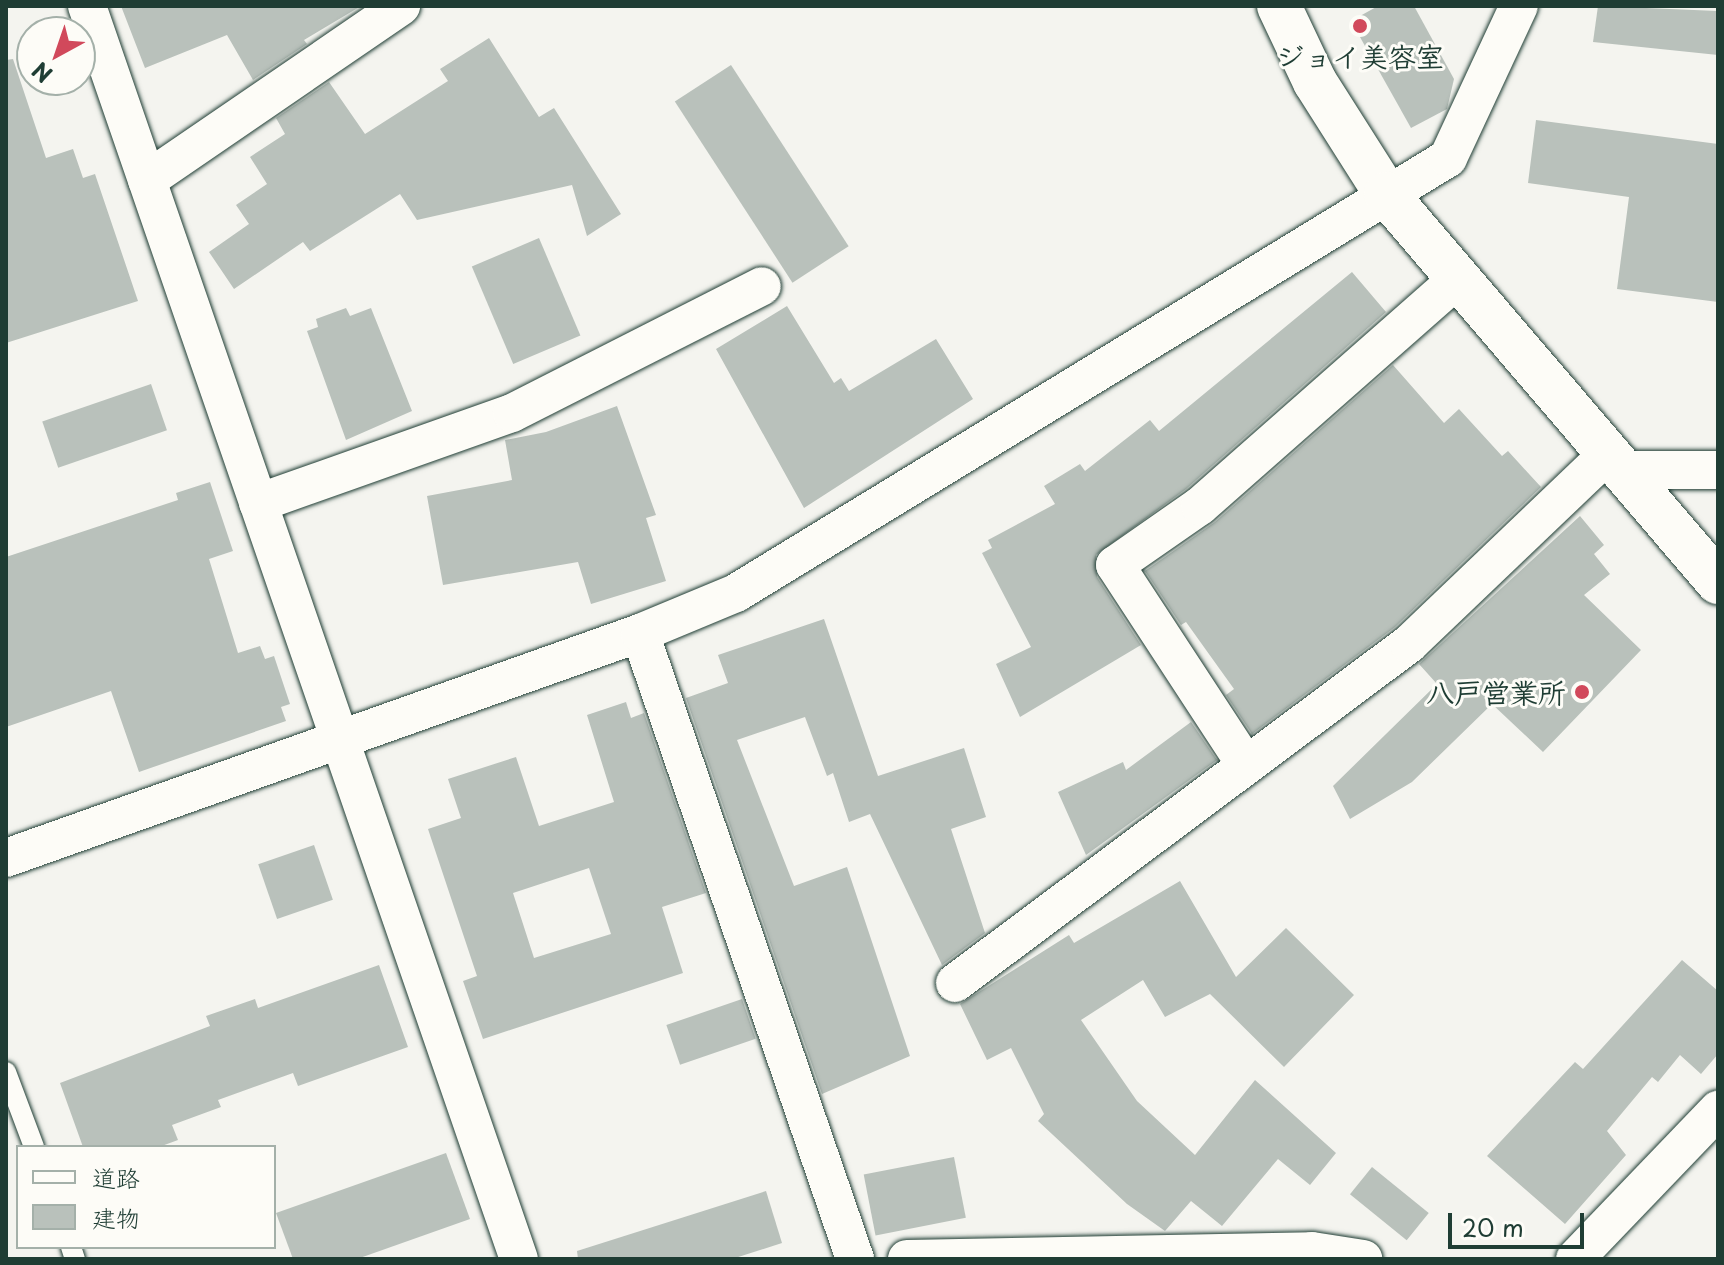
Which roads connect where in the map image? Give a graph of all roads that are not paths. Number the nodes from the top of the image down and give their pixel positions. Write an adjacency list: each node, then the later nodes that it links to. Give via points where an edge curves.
1 (87, 6): 5 (street)
2 (401, 6): 5 (street)
3 (1279, 6): 6 (street, via 1315,82)
4 (1519, 6): 6 (street, via 1448,158)
5 (147, 180): 11 (street)
6 (1386, 194): 7 (street); 13 (street, via 736,593)
7 (1456, 280): 9 (street); 15 (street, via 1200,506 1115,565)
8 (762, 286): 11 (street, via 512,413)
9 (1612, 463): 10 (street); 12 (street); 15 (street, via 1409,644)
10 (1718, 470)
11 (258, 503): 14 (street)
12 (1718, 582)
13 (640, 633): 14 (street); 22 (street)
14 (340, 739): 16 (street); 21 (street)
15 (1246, 765): 17 (street)
16 (6, 858)
17 (955, 983)
18 (6, 1072): 20 (lane)
19 (1718, 1110): 25 (street)
20 (33, 1145)
21 (519, 1259)
22 (855, 1259)
23 (907, 1259): 24 (street, via 1119,1251 1312,1251)
24 (1363, 1259)
25 (1575, 1259)

